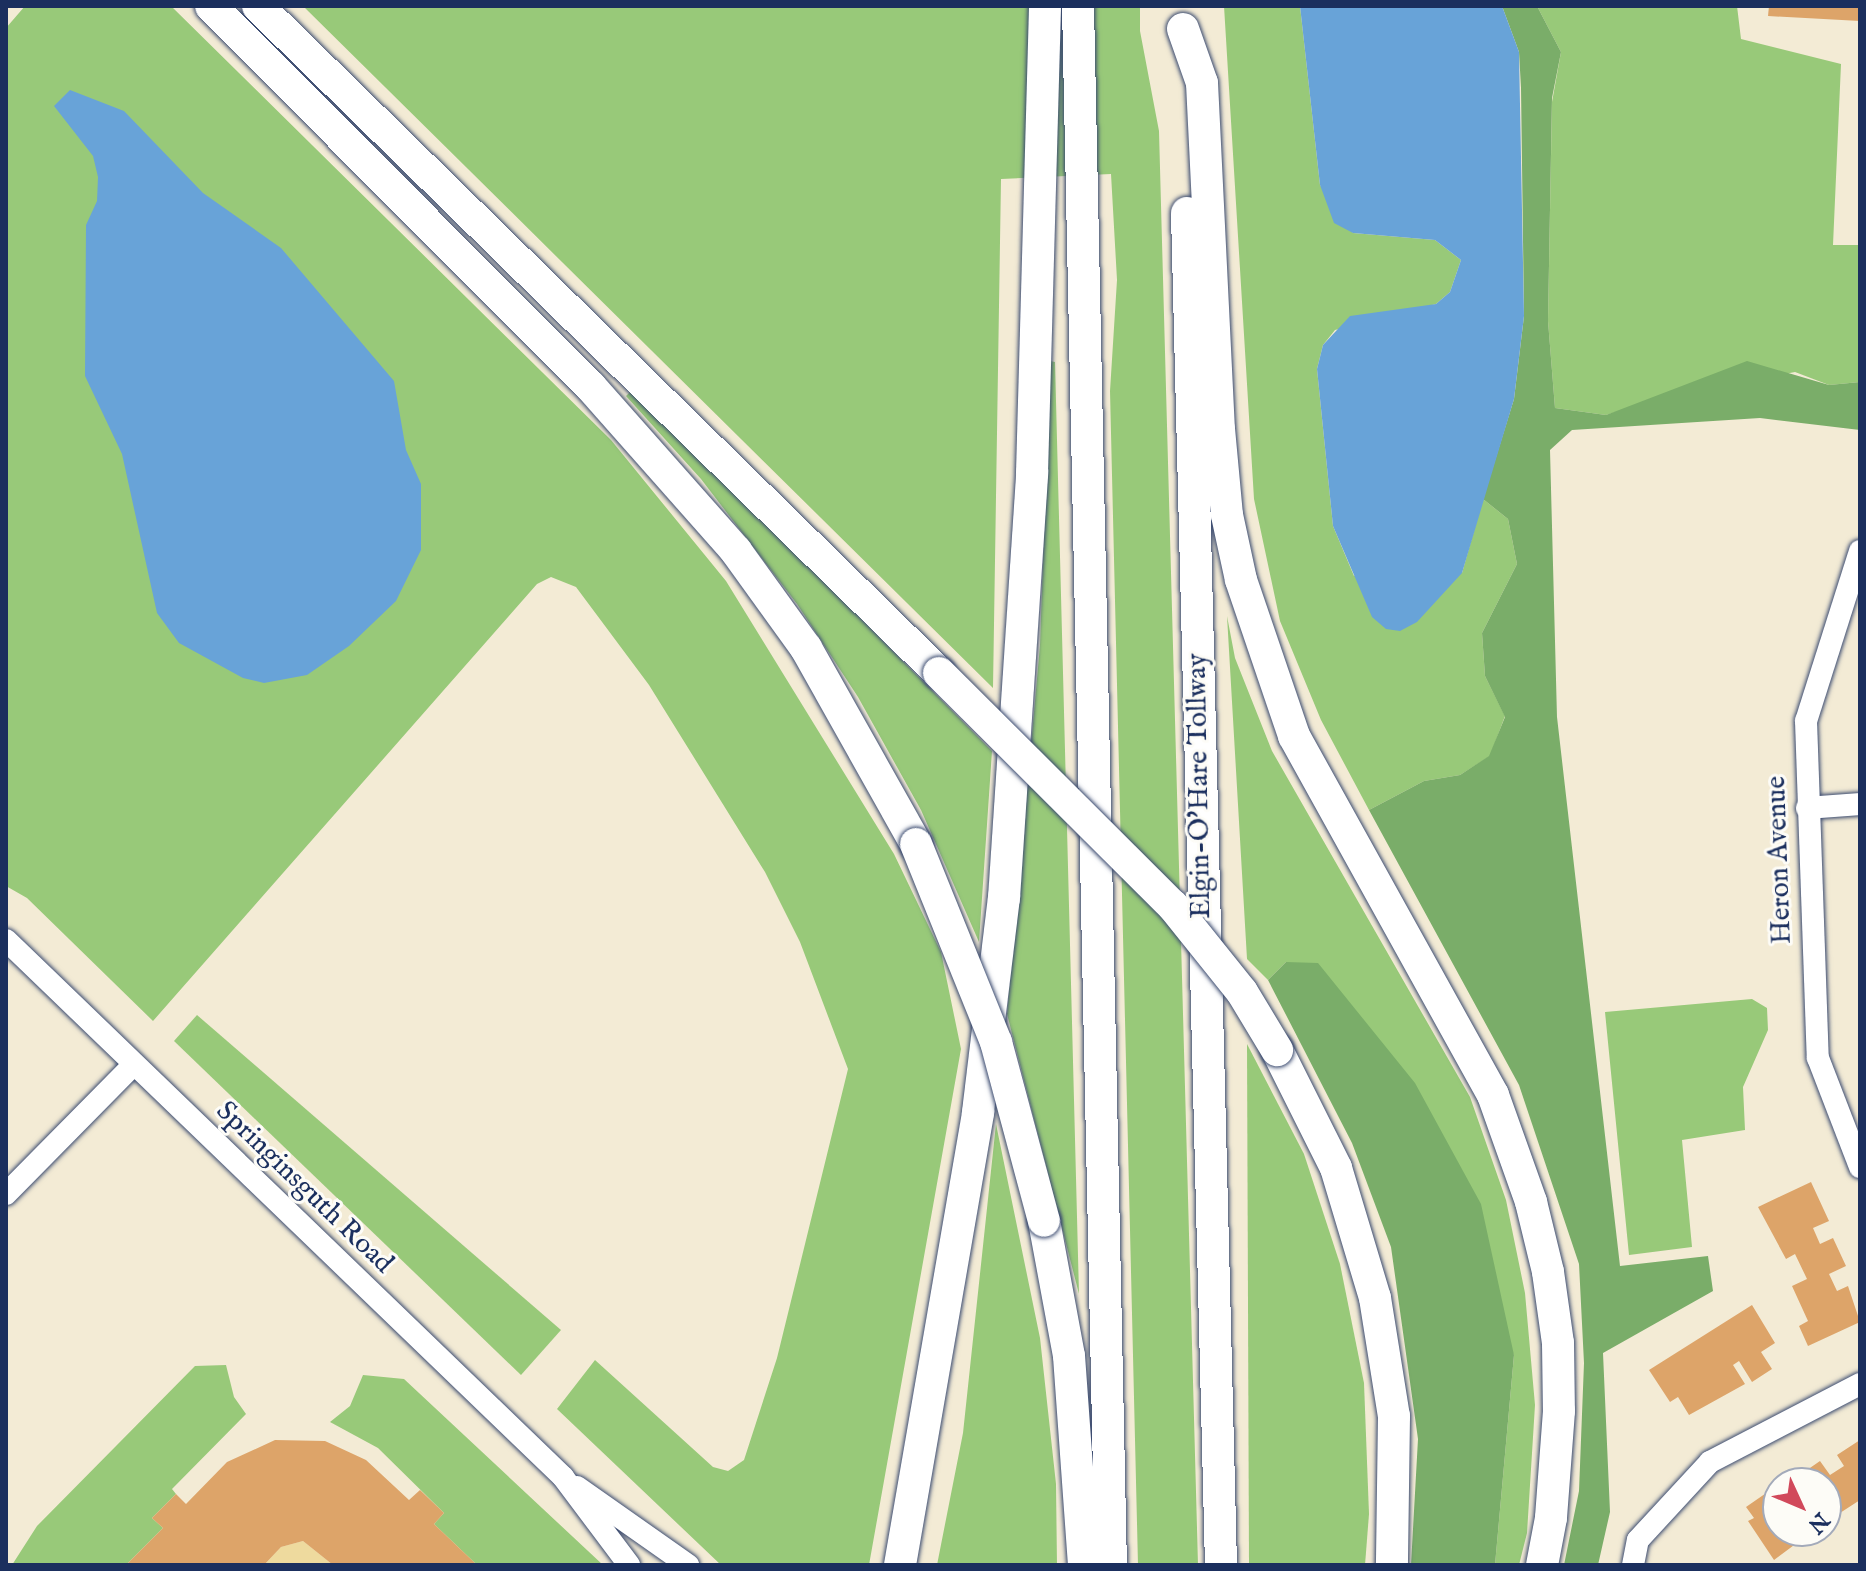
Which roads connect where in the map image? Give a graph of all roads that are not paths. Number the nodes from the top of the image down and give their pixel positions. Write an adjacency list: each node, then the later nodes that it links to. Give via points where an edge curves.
1 (211, 6): 18 (highway, bridge, via 591,387 736,551 806,648 916,844 996,1042 1044,1221 1071,1371)
2 (258, 6): 21 (highway, bridge, via 1173,906 1242,992 1336,1168 1375,1298 1394,1416)
3 (1045, 6): 17 (highway, via 1032,473 1004,898 978,1112)
4 (1078, 6): 19 (highway)
5 (1182, 17): 20 (highway, Elgin-O'Hare Tollway); 22 (highway, via 1202,83 1219,429 1227,515 1241,580 1294,736 1493,1095 1523,1176 1544,1258 1558,1343 1559,1411)
6 (1860, 551): 8 (street, Heron Avenue, via 1806,721)
7 (1860, 804): 8 (street)
8 (1807, 808): 11 (street, Heron Avenue, via 1818,1058)
9 (6, 940): 10 (street, Springinsguth Road)
10 (133, 1065): 12 (street); 14 (street, Springinsguth Road)
11 (1860, 1167)
12 (6, 1194)
13 (1860, 1384): 23 (street, via 1710,1462 1638,1540)
14 (563, 1477): 15 (street, Springinsguth Road); 16 (street, Springinsguth Road)
15 (629, 1565)
16 (688, 1565)
17 (900, 1565)
18 (1084, 1565)
19 (1111, 1565)
20 (1221, 1565)
21 (1392, 1565)
22 (1542, 1565)
23 (1633, 1565)

